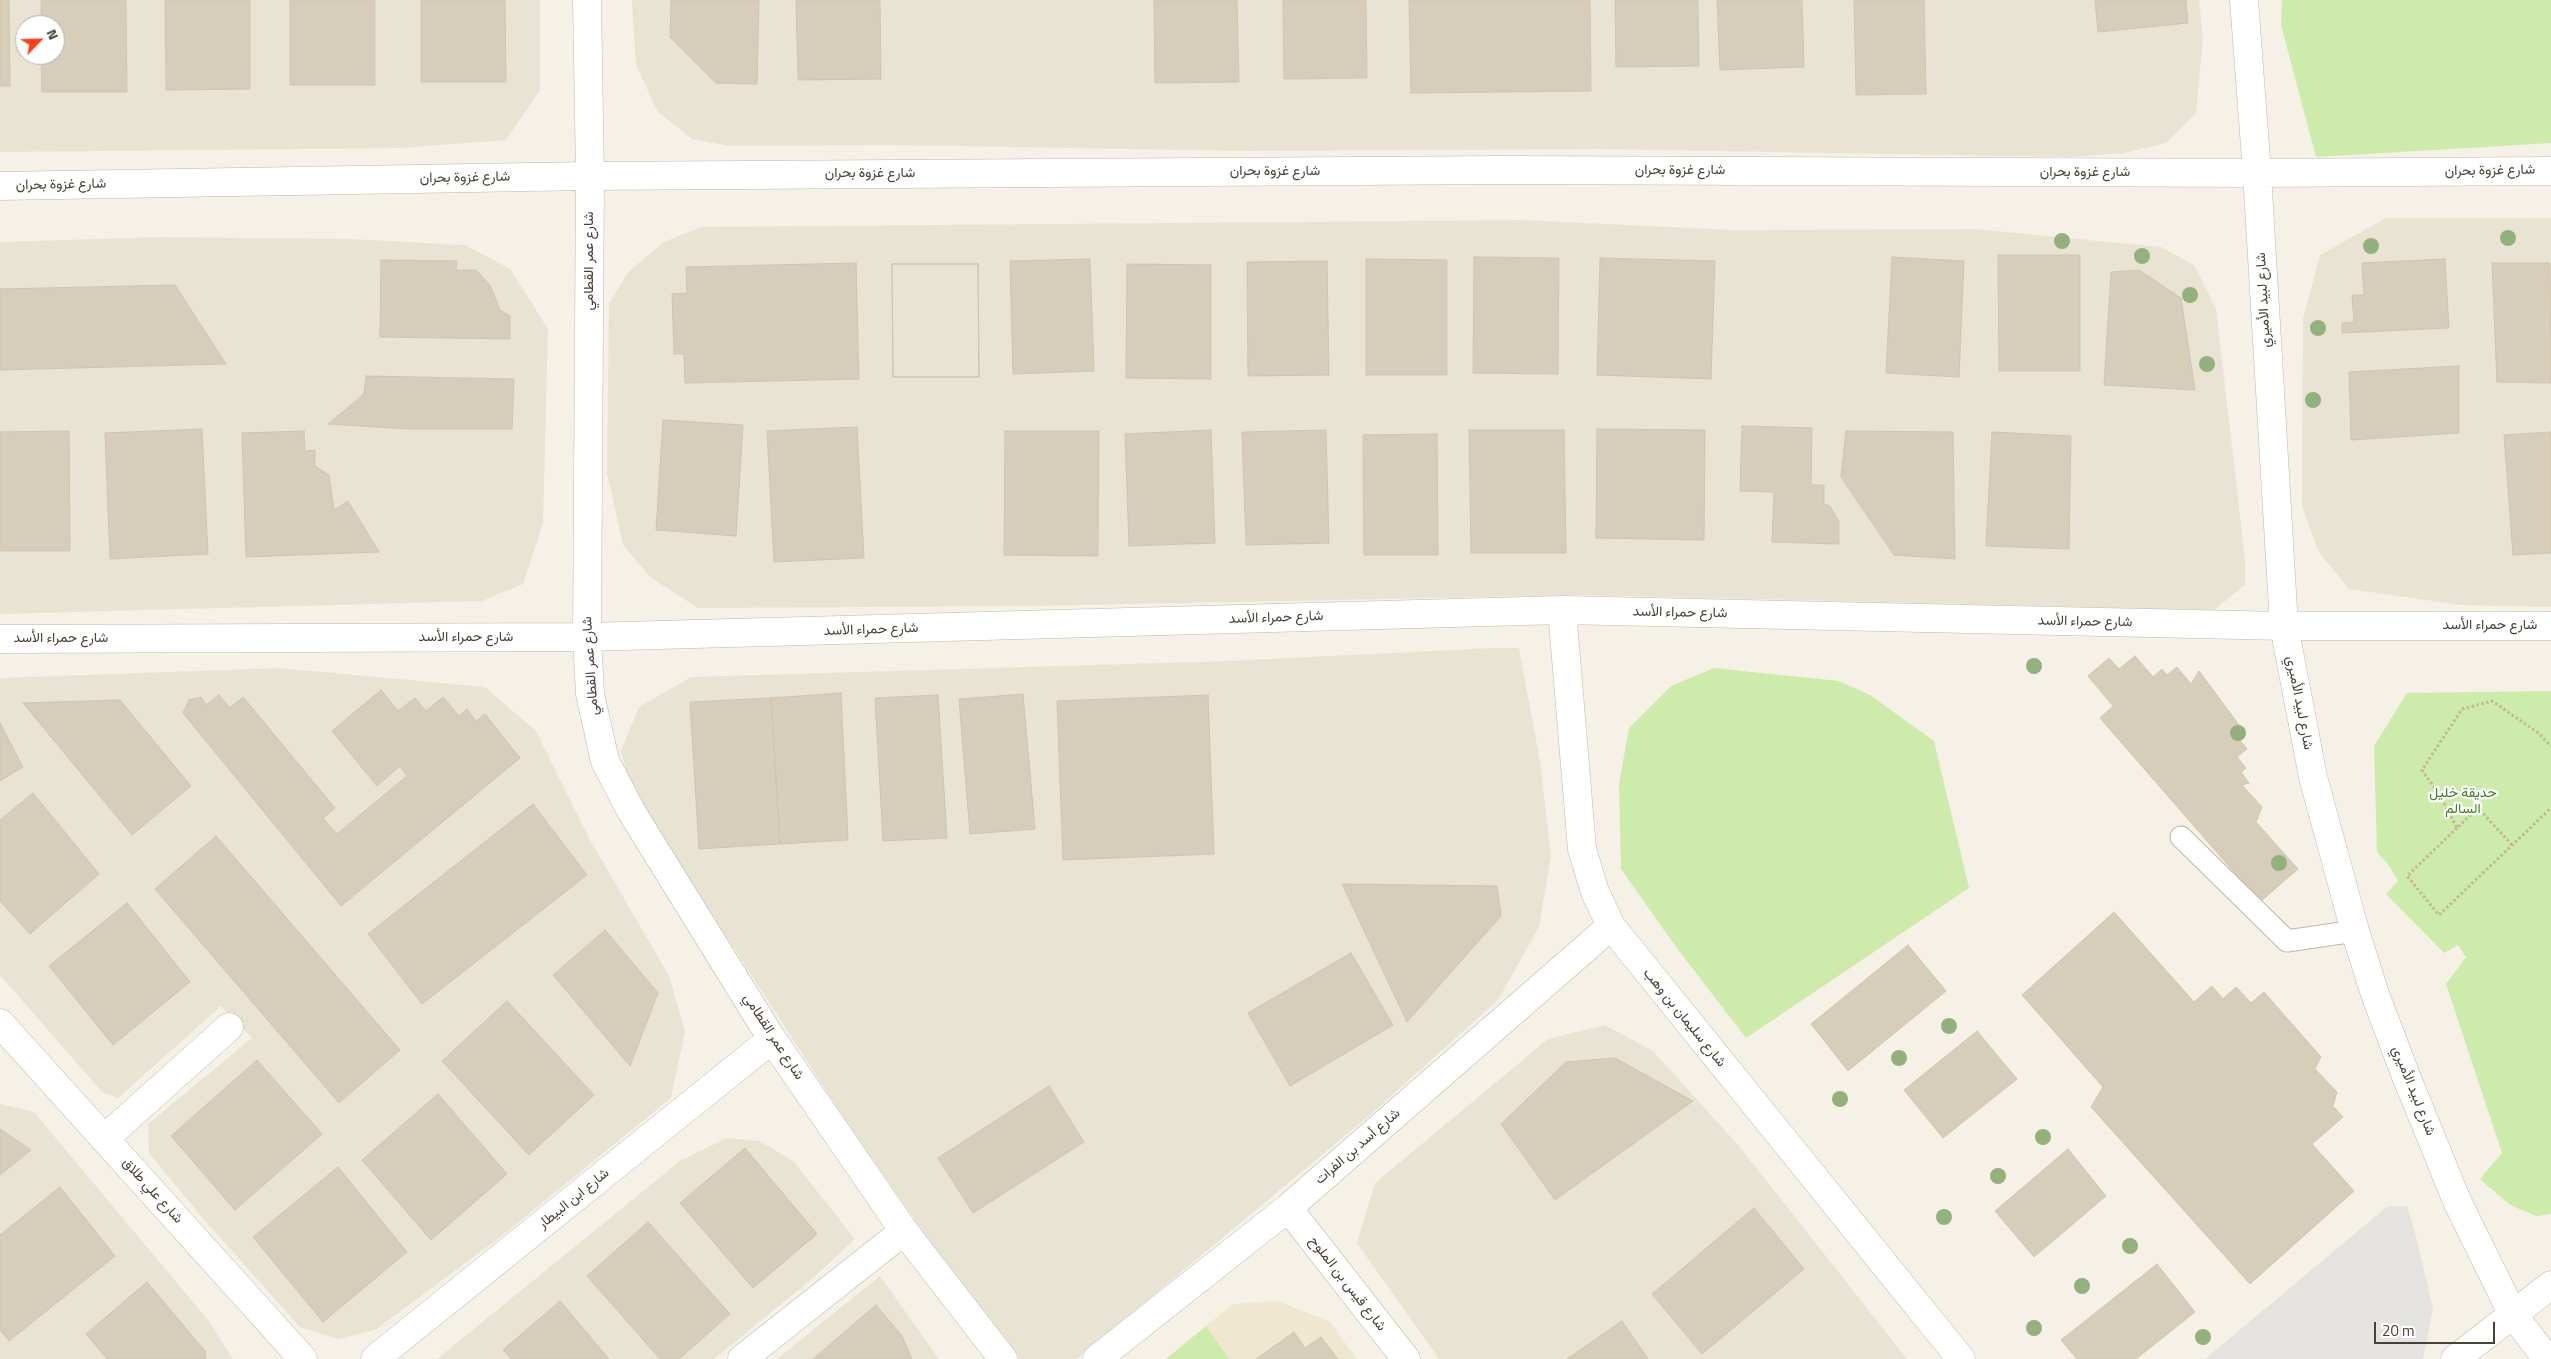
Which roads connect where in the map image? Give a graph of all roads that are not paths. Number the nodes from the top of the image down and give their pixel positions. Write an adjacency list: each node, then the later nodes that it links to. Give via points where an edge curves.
1 (587, 0): 5 (street, شارع عمر القطامي)
2 (2244, 0): 4 (street, شارع لبيد الأميري)
3 (2551, 171): 4 (street, شارع غزوة بحران)
4 (2257, 173): 5 (street, شارع غزوة بحران, via 1506,170); 8 (street, شارع لبيد الأميري)
5 (590, 176): 6 (street, شارع غزوة بحران); 10 (street, شارع عمر القطامي)
6 (0, 186)
7 (1562, 610): 8 (street, شارع حمراء الأسد); 10 (street, شارع حمراء الأسد); 13 (street, شارع سليمان بن وهب, via 1582,849 1595,892)
8 (2284, 626): 9 (street, شارع حمراء الأسد); 14 (street, شارع لبيد الأميري, via 2313,777)
9 (2551, 626)
10 (587, 637): 11 (street, شارع حمراء الأسد); 17 (street, شارع عمر القطامي, via 590,694 605,761 631,811)
11 (0, 640)
12 (2181, 837): 14 (lane, via 2287,941)
13 (1611, 926): 19 (street, شارع أسد بن الفرات); 29 (street, شارع سليمان بن وهب)
14 (2355, 931): 22 (street, شارع لبيد الأميري, via 2376,997 2457,1201)
15 (0, 1023): 18 (street, شارع علي طلاق)
16 (229, 1027): 18 (street)
17 (772, 1039): 20 (street, شارع عمر القطامي); 24 (street, شارع ابن البيطار)
18 (104, 1139): 23 (street, شارع علي طلاق)
19 (1288, 1208): 27 (street, شارع أسد بن الفرات); 28 (street, شارع قيس بن الملوح)
20 (904, 1232): 25 (street); 26 (street, شارع عمر القطامي)
21 (2551, 1285): 22 (street)
22 (2512, 1313): 30 (street); 31 (street, شارع لبيد الأميري)
23 (303, 1359)
24 (375, 1359)
25 (742, 1359)
26 (1002, 1359)
27 (1097, 1359)
28 (1406, 1359)
29 (1961, 1359)
30 (2455, 1359)
31 (2546, 1359)

